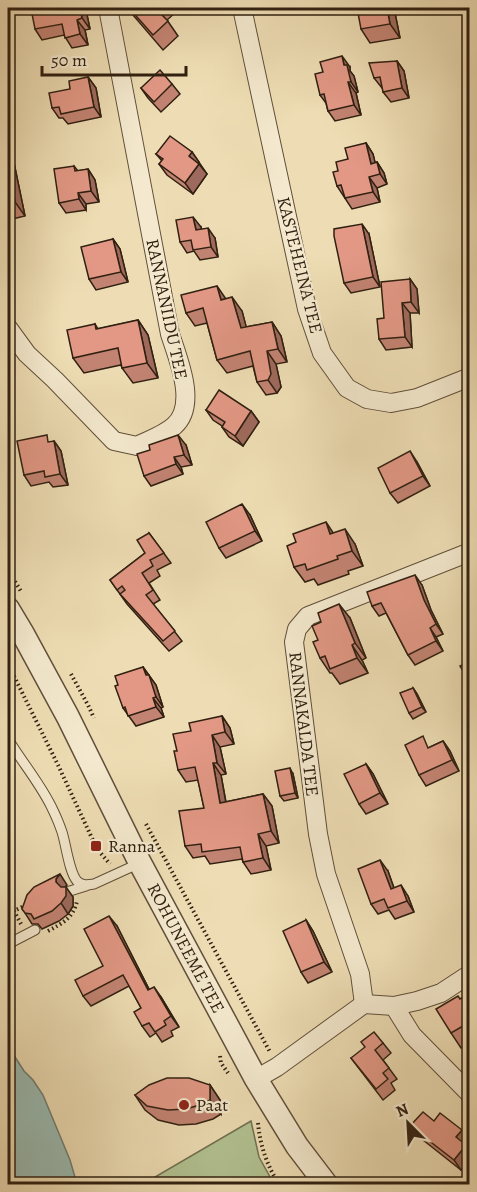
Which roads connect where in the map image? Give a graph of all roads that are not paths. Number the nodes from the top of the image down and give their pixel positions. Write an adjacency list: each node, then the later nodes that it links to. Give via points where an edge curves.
1 (108, 8): 3 (street, RANNANIIDU TEE, via 170,334 184,380 183,413 174,426 137,446 114,441 27,354)
2 (242, 8): 4 (street, KASTEHEINA TEE, via 307,309 322,353 347,388 367,399 391,403 417,398)
3 (8, 328)
4 (470, 377)
5 (470, 552): 14 (street, RANNAKALDA TEE, via 308,616 297,629 294,642 318,834 326,874 360,974)
6 (17, 605): 8 (street, ROHUNEEME TEE, via 24,634)
7 (8, 739): 9 (lane, via 40,785 62,832 73,875)
8 (140, 863): 9 (lane); 16 (street, ROHUNEEME TEE)
9 (86, 886): 10 (lane)
10 (72, 891)
11 (31, 932): 12 (lane)
12 (8, 944)
13 (470, 974): 15 (street, via 441,993)
14 (364, 1004): 15 (street); 16 (street)
15 (394, 1006): 17 (street, via 412,1035)
16 (256, 1078): 18 (street, ROHUNEEME TEE)
17 (470, 1094)
18 (326, 1185)

